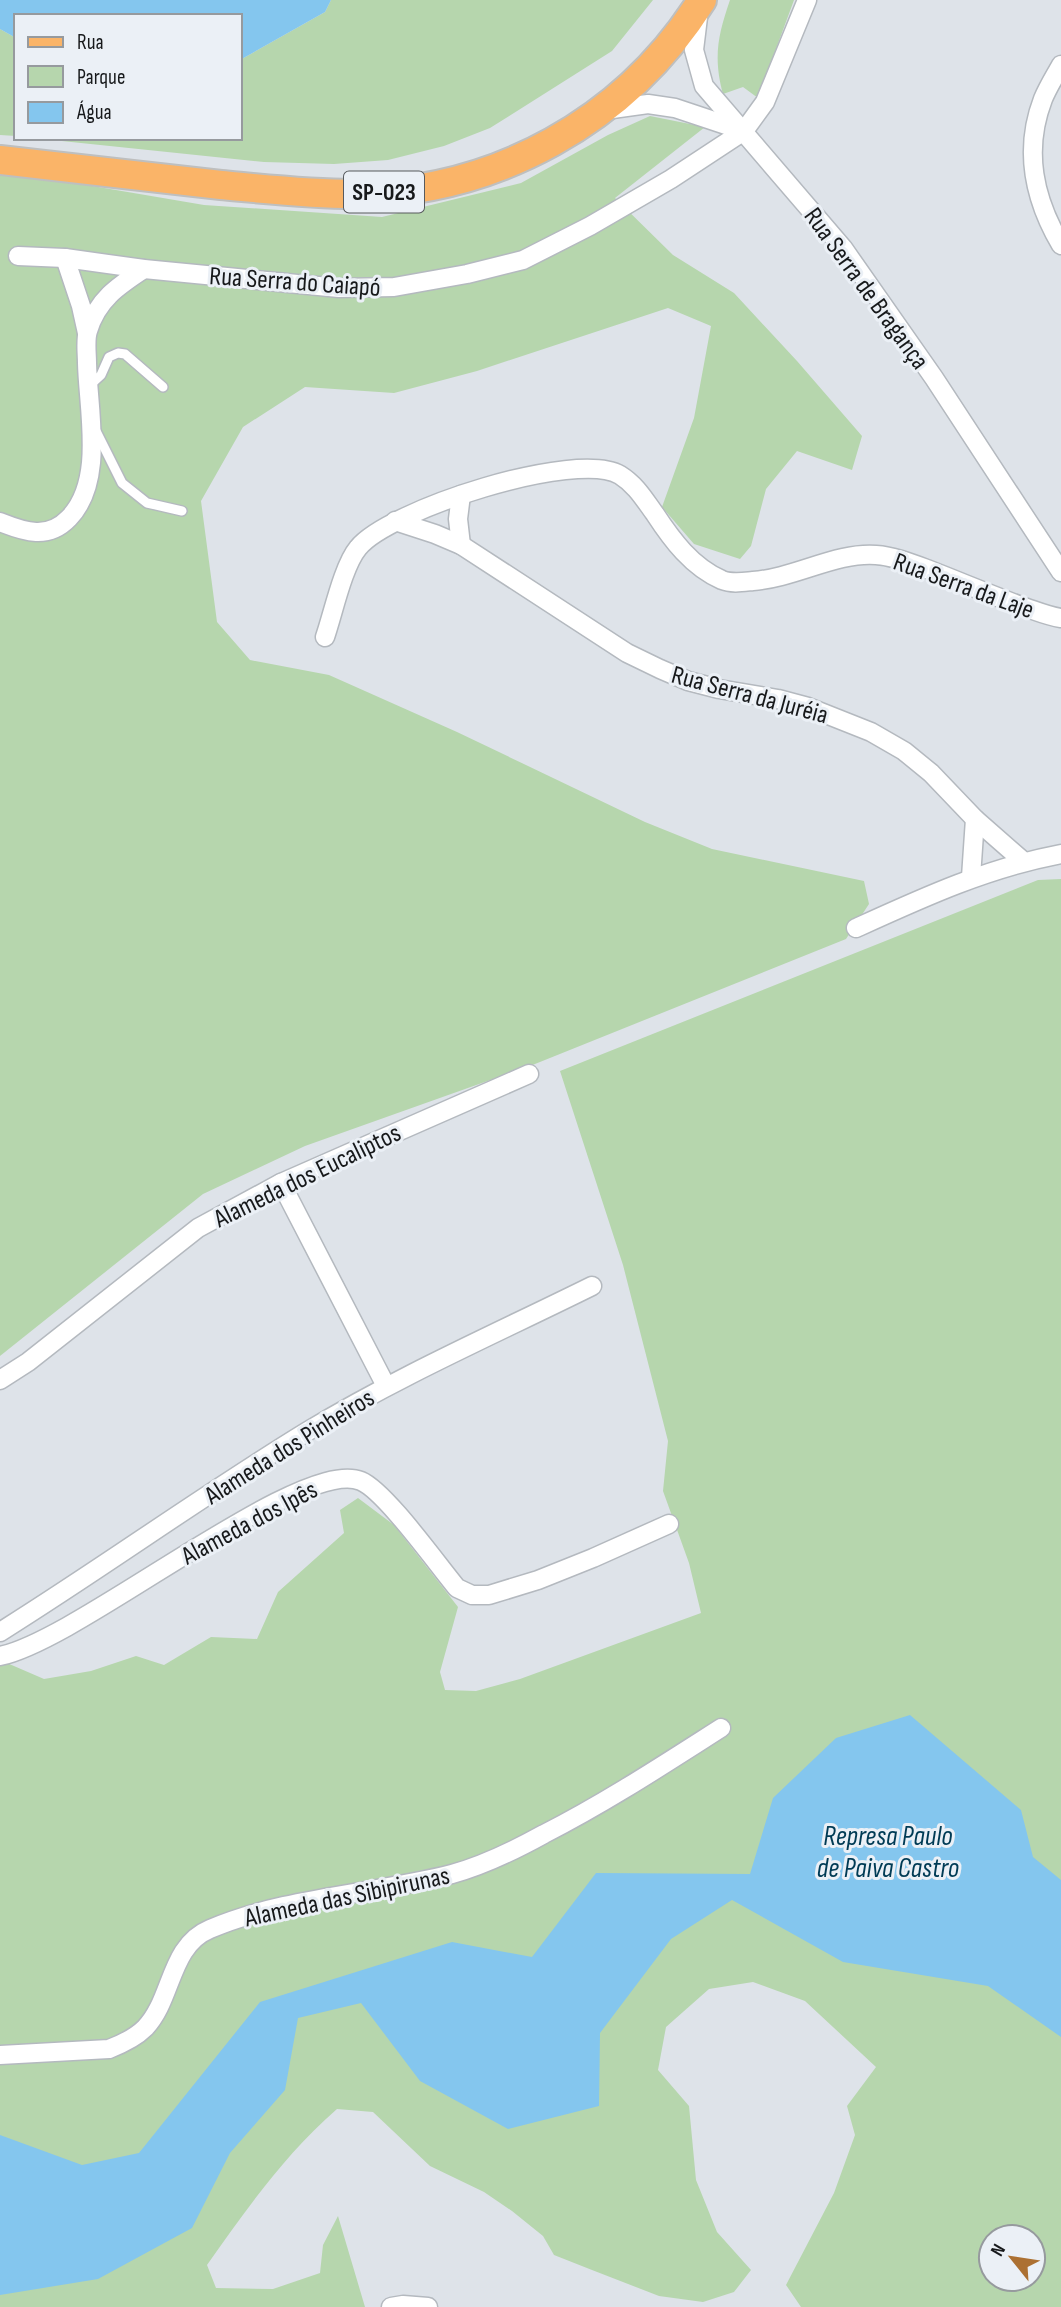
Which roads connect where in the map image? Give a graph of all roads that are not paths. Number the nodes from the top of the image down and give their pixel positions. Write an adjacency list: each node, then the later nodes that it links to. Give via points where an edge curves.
1 (807, 0): 5 (street, Rua Serra do Caiapó, via 765,102)
2 (701, 2): 4 (main road, SP-023, via 644,75); 5 (street, Rua Serra de Bragança, via 694,50 704,86)
3 (1061, 65): 7 (street, via 1043,100 1034,139 1034,180 1045,218)
4 (604, 111): 5 (street, via 648,104); 6 (main road, SP-023, via 566,135 494,169 401,191 292,191)
5 (744, 131): 10 (street, Rua Serra do Caiapó, via 552,246 523,260 467,274 394,287 339,288); 20 (street, Rua Serra de Bragança, via 843,248)
6 (0, 160)
7 (1061, 246)
8 (18, 256): 9 (street, Rua Serra do Caiapó)
9 (65, 258): 10 (street, Rua Serra do Caiapó); 11 (street)
10 (144, 269): 11 (street, via 110,292)
11 (87, 333): 12 (street)
12 (87, 387): 13 (lane, via 101,375 109,357 118,353); 14 (street)
13 (163, 387)
14 (90, 417): 16 (lane, via 122,483 147,502); 18 (street, via 90,465 78,508 55,529 42,533)
15 (461, 495): 17 (street, Rua Serra da Laje); 19 (street); 21 (street, Rua Serra da Laje, via 537,474 590,468 618,473 638,489 675,544 723,580 776,579 855,555 879,555)
16 (182, 511)
17 (395, 521): 19 (street, Rua Serra da Juréia); 22 (street, Rua Serra da Laje, via 357,548)
18 (0, 522)
19 (461, 545): 23 (street, Rua Serra da Juréia, via 627,653 660,669 719,689 808,707 871,732 931,773)
20 (1061, 572)
21 (1061, 618)
22 (325, 637)
23 (975, 819): 25 (street, Rua Serra da Juréia); 26 (street)
24 (1061, 854): 25 (street)
25 (1023, 861): 26 (street)
26 (971, 877): 27 (street)
27 (856, 928)
28 (529, 1074): 29 (street, Alameda dos Eucaliptos)
29 (281, 1183): 31 (street, Alameda dos Eucaliptos, via 198,1228); 32 (street)
30 (592, 1286): 32 (street, Alameda dos Pinheiros)
31 (0, 1380)
32 (386, 1386): 34 (street, Alameda dos Pinheiros, via 238,1475)
33 (669, 1524): 35 (street, Alameda dos Ipês, via 538,1580 489,1595 472,1595 457,1588 382,1496 360,1481 322,1482 228,1529 62,1630)
34 (0, 1632)
35 (0, 1656)
36 (721, 1728): 37 (street, Alameda das Sibipirunas, via 584,1814 490,1862 452,1874 260,1912 208,1929 184,1949 146,2027 119,2045)
37 (0, 2055)
38 (391, 2307): 39 (street)
39 (428, 2307)

